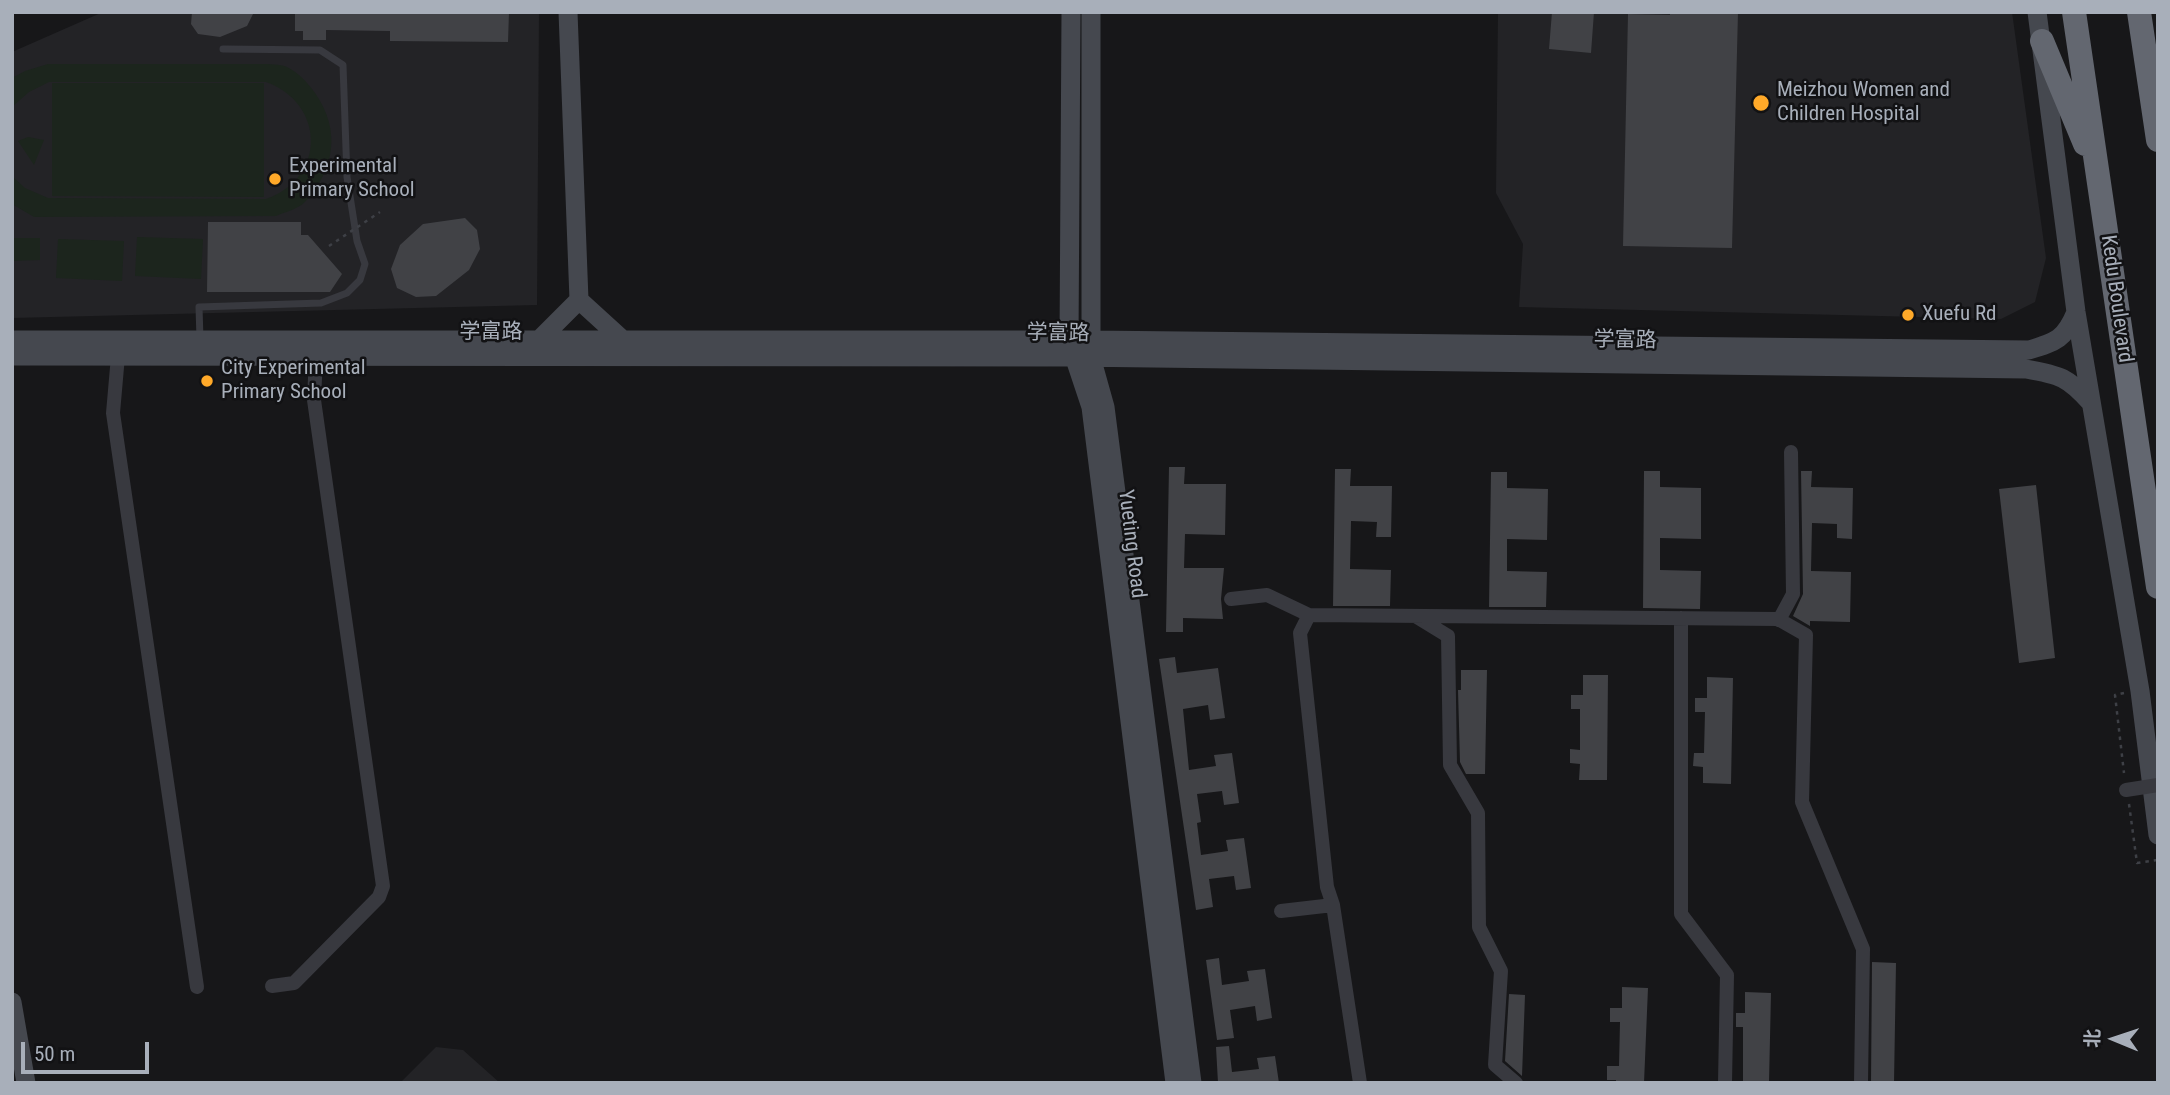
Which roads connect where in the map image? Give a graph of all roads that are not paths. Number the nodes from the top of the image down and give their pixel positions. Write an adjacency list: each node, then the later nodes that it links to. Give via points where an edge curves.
1 (568, 12): 11 (street)
2 (1071, 12): 17 (street, Yueting Road)
3 (1091, 12): 17 (street, Yueting Road)
4 (2037, 12): 7 (street)
5 (2074, 12): 10 (highway, Kedu Boulevard)
6 (2139, 12): 9 (highway)
7 (2042, 41): 10 (highway); 12 (street)
8 (223, 49): 14 (lane, via 320,50 343,65 347,177 356,241 365,264 360,280 347,293 321,303 200,307)
9 (2157, 123)
10 (2098, 177): 23 (highway, Kedu Boulevard)
11 (579, 300): 15 (street); 16 (street)
12 (2076, 312): 17 (street, 学富路, via 2068,330 2053,343 2029,350); 21 (street)
13 (12, 340): 14 (street, 学富路)
14 (200, 340): 15 (street, 学富路)
15 (538, 341): 16 (street, 学富路)
16 (624, 341): 17 (street, 学富路)
17 (1081, 349): 20 (street, 学富路); 21 (street, 学富路, via 2026,369 2073,382); 38 (street, Yueting Road); 39 (street, Yueting Road, via 1105,407)
18 (12, 356): 19 (street, 学富路)
19 (118, 356): 20 (street, 学富路); 35 (street, via 113,414)
20 (316, 356): 34 (street, via 314,400 383,886 379,897 295,983)
21 (2091, 403): 31 (street, via 2140,691)
22 (1791, 452): 28 (street, via 1793,594)
23 (2158, 587)
24 (1231, 598): 25 (street, via 1267,595)
25 (1309, 615): 26 (street); 32 (street, via 1300,633 1327,887)
26 (1416, 616): 27 (street); 41 (street, via 1448,636 1450,765 1478,813 1479,926 1501,971 1495,1065)
27 (1681, 618): 28 (street); 42 (street, via 1681,914 1727,975)
28 (1779, 620): 43 (street, via 1807,635 1802,802 1863,949)
29 (2158, 785): 30 (street, bridge)
30 (2126, 790)
31 (2158, 835)
32 (1333, 905): 33 (street); 40 (street)
33 (1281, 911)
34 (272, 986)
35 (197, 987)
36 (12, 1002): 37 (street)
37 (26, 1083)
38 (1175, 1083)
39 (1192, 1083)
40 (1360, 1083)
41 (1516, 1083)
42 (1725, 1083)
43 (1861, 1083)

